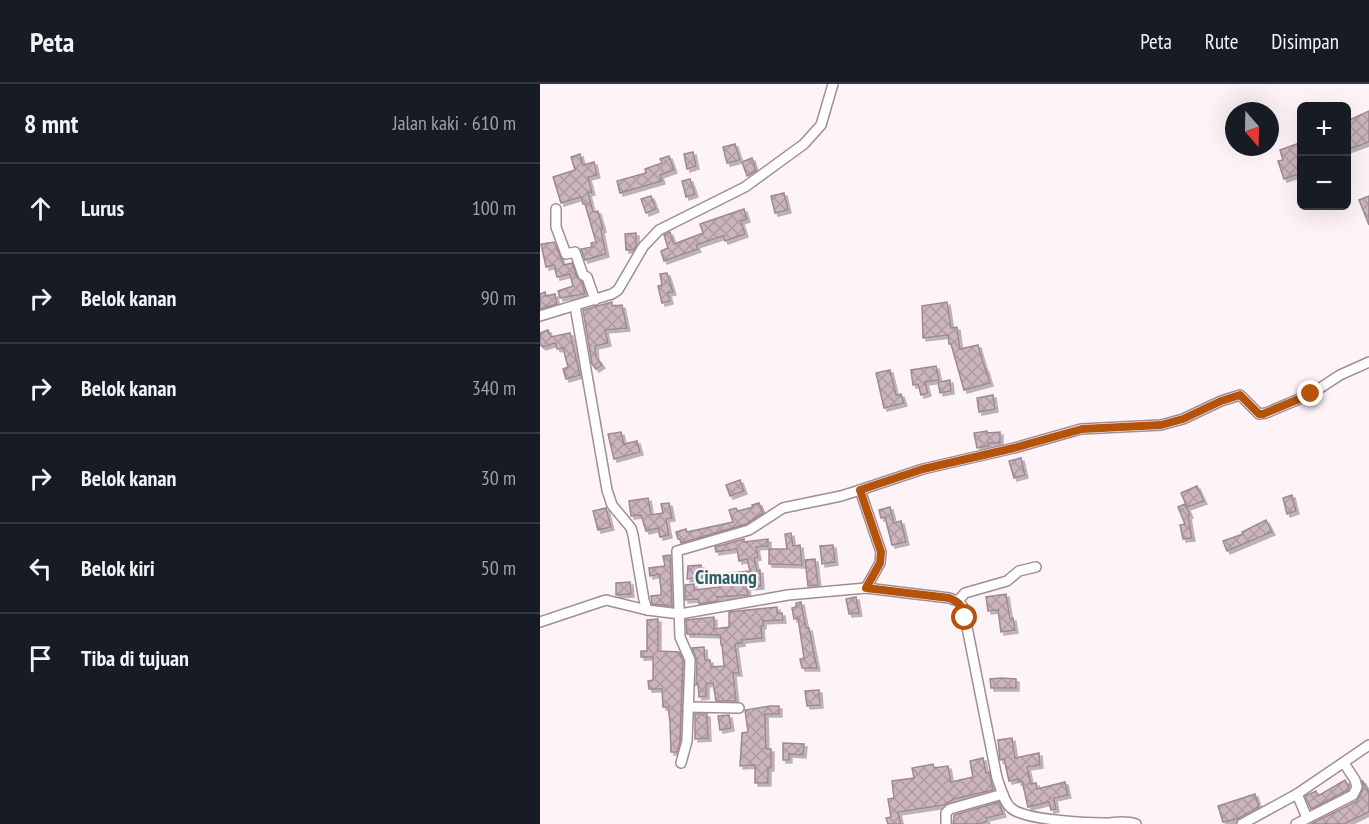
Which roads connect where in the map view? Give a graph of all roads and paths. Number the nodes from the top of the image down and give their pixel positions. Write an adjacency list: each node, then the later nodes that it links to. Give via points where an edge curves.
1 (833, 84): 3 (street, via 821,124 804,144 745,187 659,230 643,247 618,290)
2 (556, 209): 3 (street, via 556,227 566,254 575,252)
3 (595, 300): 4 (street)
4 (575, 306): 5 (street); 11 (street, via 607,490 612,505 631,528)
5 (540, 316)
6 (1369, 362): 7 (street, via 1311,394 1263,414 1240,395 1161,425 1082,429 923,469)
7 (860, 490): 9 (street, via 881,552 880,563); 12 (street, via 783,508 749,530 677,551)
8 (1036, 567): 10 (street, via 1007,581 965,593)
9 (866, 588): 10 (street); 12 (street, via 788,595)
10 (958, 601): 19 (street, via 963,608)
11 (647, 610): 12 (street); 13 (street, via 606,600)
12 (680, 614): 14 (street, via 680,637 690,660)
13 (540, 622)
14 (688, 707): 15 (street); 17 (street, via 687,741)
15 (739, 708)
16 (1369, 745): 18 (street)
17 (681, 763)
18 (1344, 763): 20 (street); 21 (street, via 1357,787 1353,795)
19 (1003, 794): 22 (street, via 950,809); 23 (street, via 1011,808 1024,814 1086,823)
20 (1297, 794): 21 (street); 24 (street)
21 (1307, 818): 25 (street)
22 (946, 824)
23 (1136, 824)
24 (1242, 824)
25 (1296, 824)

